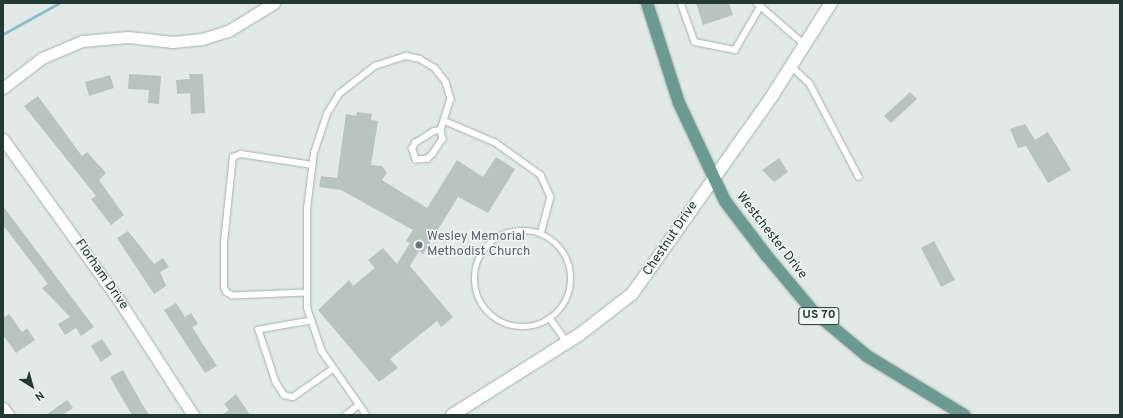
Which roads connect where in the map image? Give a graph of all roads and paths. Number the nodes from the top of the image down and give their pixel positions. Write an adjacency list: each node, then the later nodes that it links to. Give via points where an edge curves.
1 (274, 3): 8 (street, via 228,31 202,39 173,42 128,37 82,41 42,58)
2 (681, 3): 5 (lane, via 695,42 734,50)
3 (831, 3): 6 (street, Chestnut Drive)
4 (649, 4): 13 (main road, Westchester Drive / US 70, via 679,103)
5 (759, 5): 6 (lane)
6 (804, 44): 7 (street, Chestnut Drive)
7 (791, 65): 13 (street, Chestnut Drive); 14 (lane, via 810,84)
8 (3, 88)
9 (445, 121): 10 (lane); 12 (lane, via 451,99 446,82 420,59 392,59 355,79 339,94 320,130); 15 (lane, via 496,143 541,175 551,197)
10 (441, 130): 10 (lane, via 434,130 415,143 412,149 416,160 428,159 433,154 443,139)
11 (3, 139): 24 (street, Florham Drive, via 120,302)
12 (312, 165): 16 (lane, via 307,209); 16 (lane, via 241,154 233,157 224,242 224,288 227,293 234,296)
13 (713, 177): 19 (street, Chestnut Drive, via 632,294 615,310); 28 (main road, Westchester Drive / US 70, via 729,207 812,310 868,356)
14 (859, 177)
15 (541, 234): 17 (lane, via 554,242 570,268 567,297); 17 (lane, via 524,231 508,234 488,245 476,268 475,284 482,305 503,323 533,326)
16 (306, 293): 18 (lane)
17 (550, 318): 19 (lane)
18 (311, 321): 20 (lane, via 318,342); 20 (lane, via 259,330 276,382 284,395 293,397)
19 (567, 343): 27 (street, Chestnut Drive)
20 (333, 369): 21 (lane)
21 (359, 405): 25 (lane); 26 (lane)
22 (3, 408): 23 (street)
23 (8, 415)
24 (193, 415)
25 (346, 415)
26 (366, 415)
27 (452, 415)
28 (964, 415)

